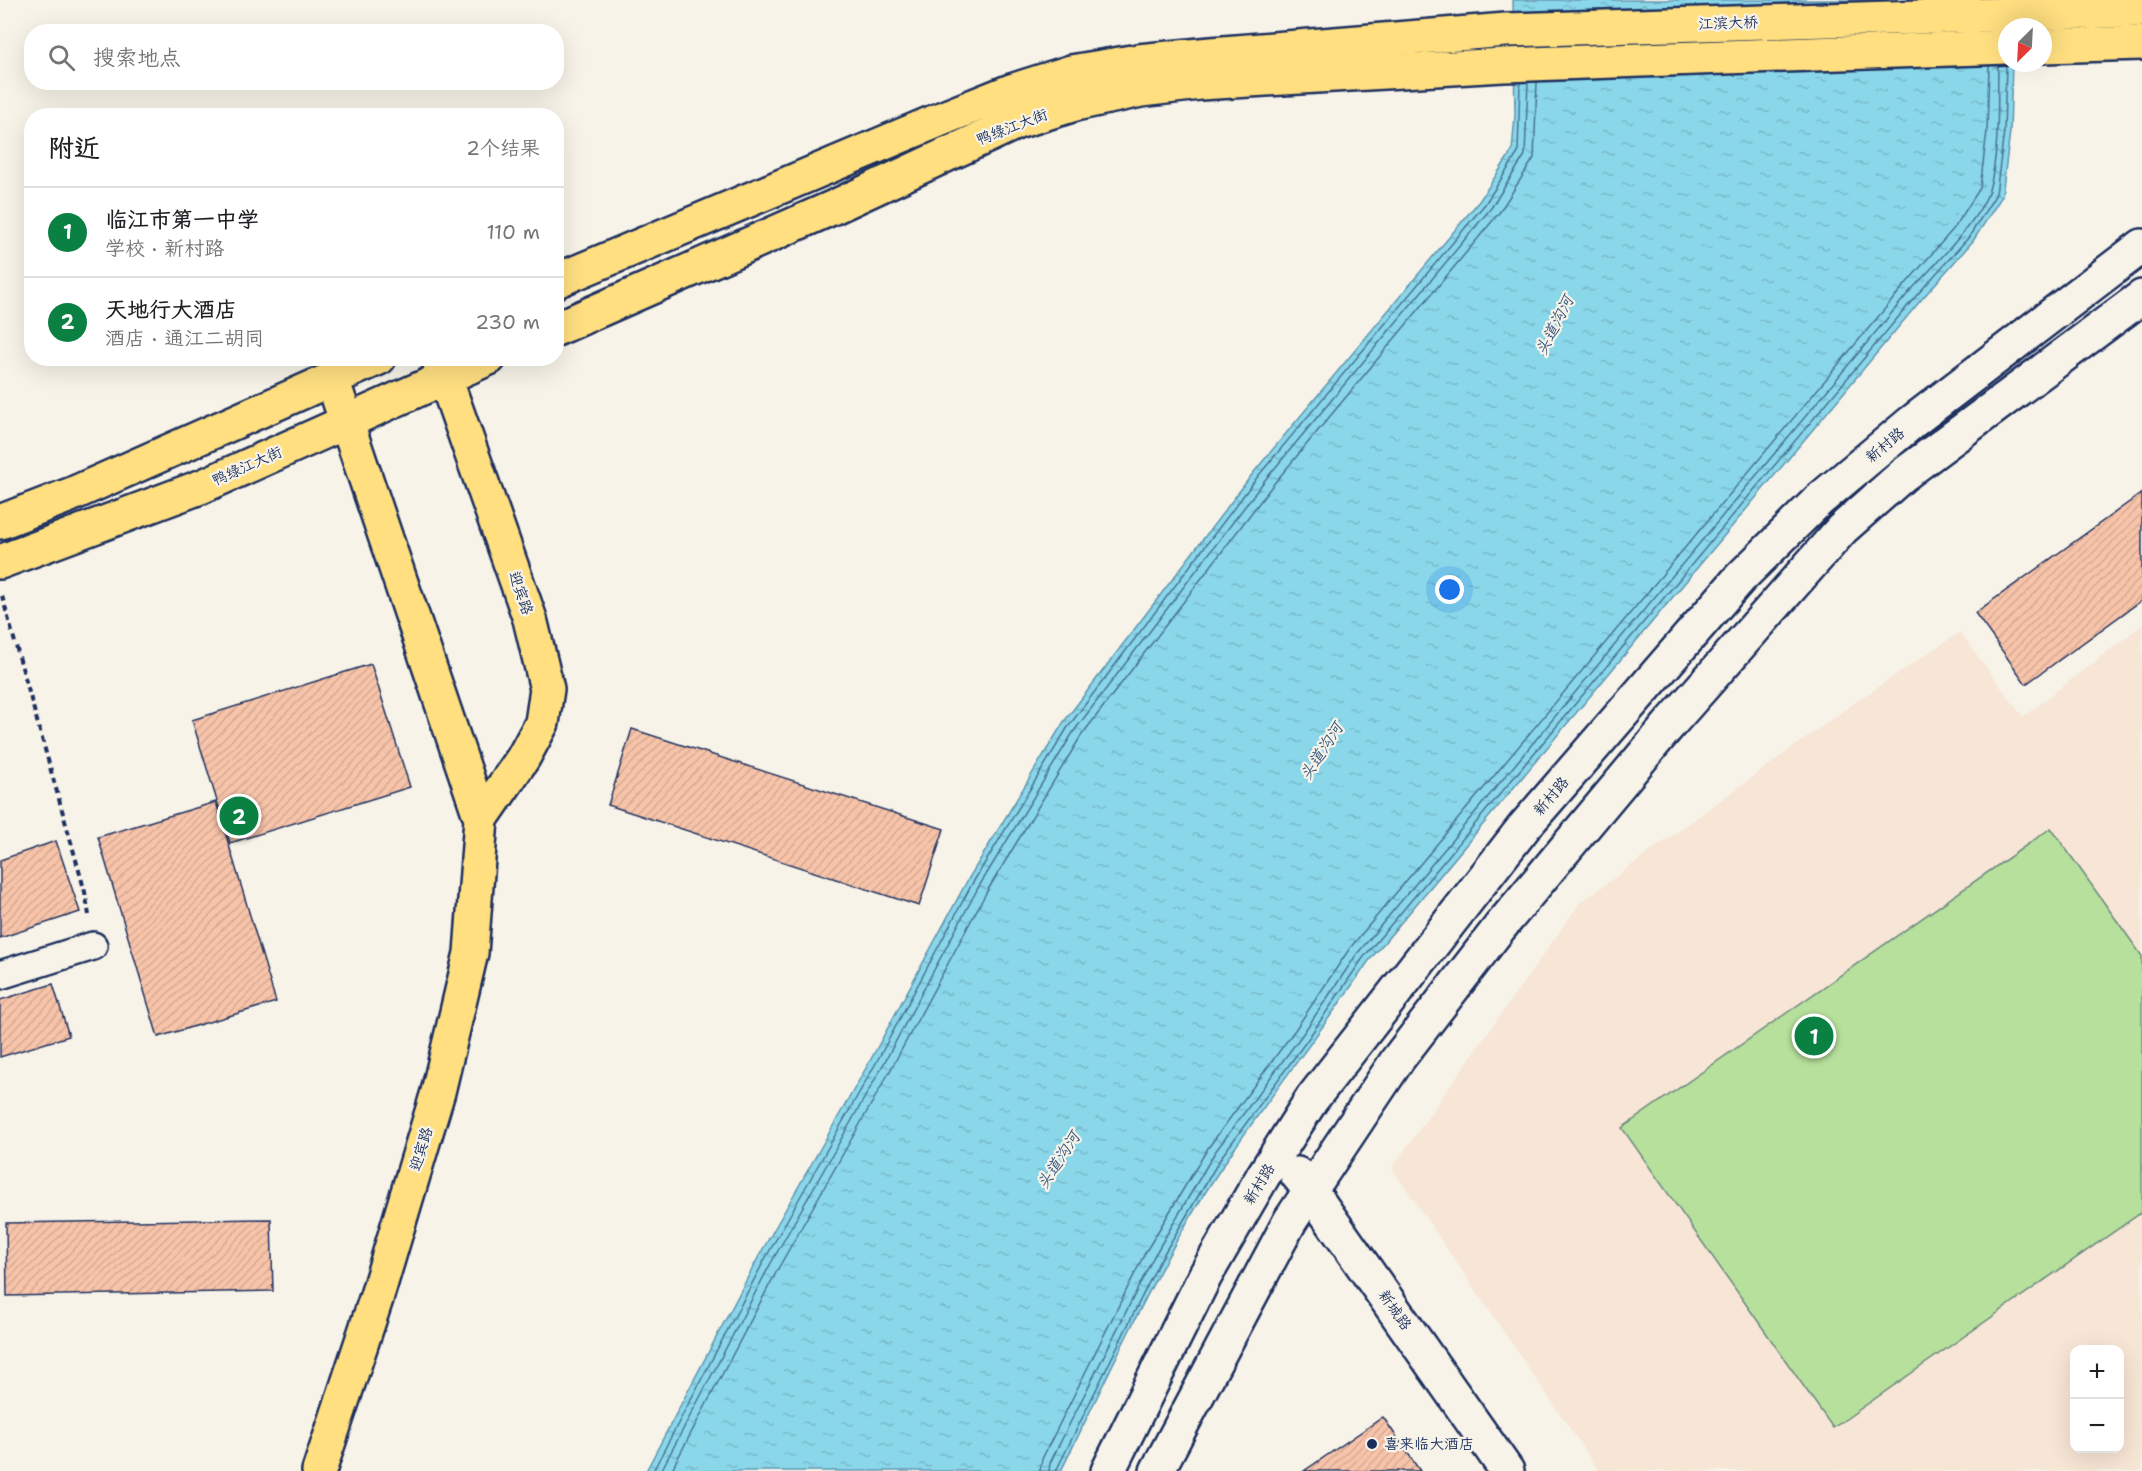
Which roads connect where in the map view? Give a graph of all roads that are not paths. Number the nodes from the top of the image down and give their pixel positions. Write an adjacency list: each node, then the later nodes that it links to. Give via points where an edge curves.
1 (2142, 10): 6 (main road, 江滨大桥, via 1506,30 1138,61 1071,72 1011,90)
2 (2142, 43): 3 (main road)
3 (2052, 46)
4 (1998, 47): 8 (main road, 鸭绿江大街, via 1503,66 1200,83 1141,90 1017,122)
5 (2142, 246): 18 (street, 新村路, via 1912,422 1819,500 1740,578 1524,827 1312,1099)
6 (564, 278)
7 (2142, 297): 19 (street, via 1903,475 1842,529 1668,726 1500,927 1398,1059)
8 (564, 325)
9 (362, 366): 11 (main road)
10 (442, 368): 12 (main road, 鸭绿江大街); 15 (main road, 迎宾路, via 530,619 547,689 542,723)
11 (332, 379): 12 (main road, 迎宾路); 13 (main road)
12 (346, 421): 14 (main road, 鸭绿江大街, via 203,486); 15 (main road, 迎宾路)
13 (0, 522)
14 (0, 562)
15 (481, 819): 20 (main road, 迎宾路, via 471,953 438,1092)
16 (93, 946): 17 (street)
17 (0, 975)
18 (1278, 1152): 19 (street, 新城路); 21 (street, 新村路, via 1205,1276)
19 (1311, 1190): 22 (street, via 1290,1221); 23 (street, 新城路)
20 (319, 1471)
21 (1108, 1471)
22 (1157, 1471)
23 (1507, 1471)

